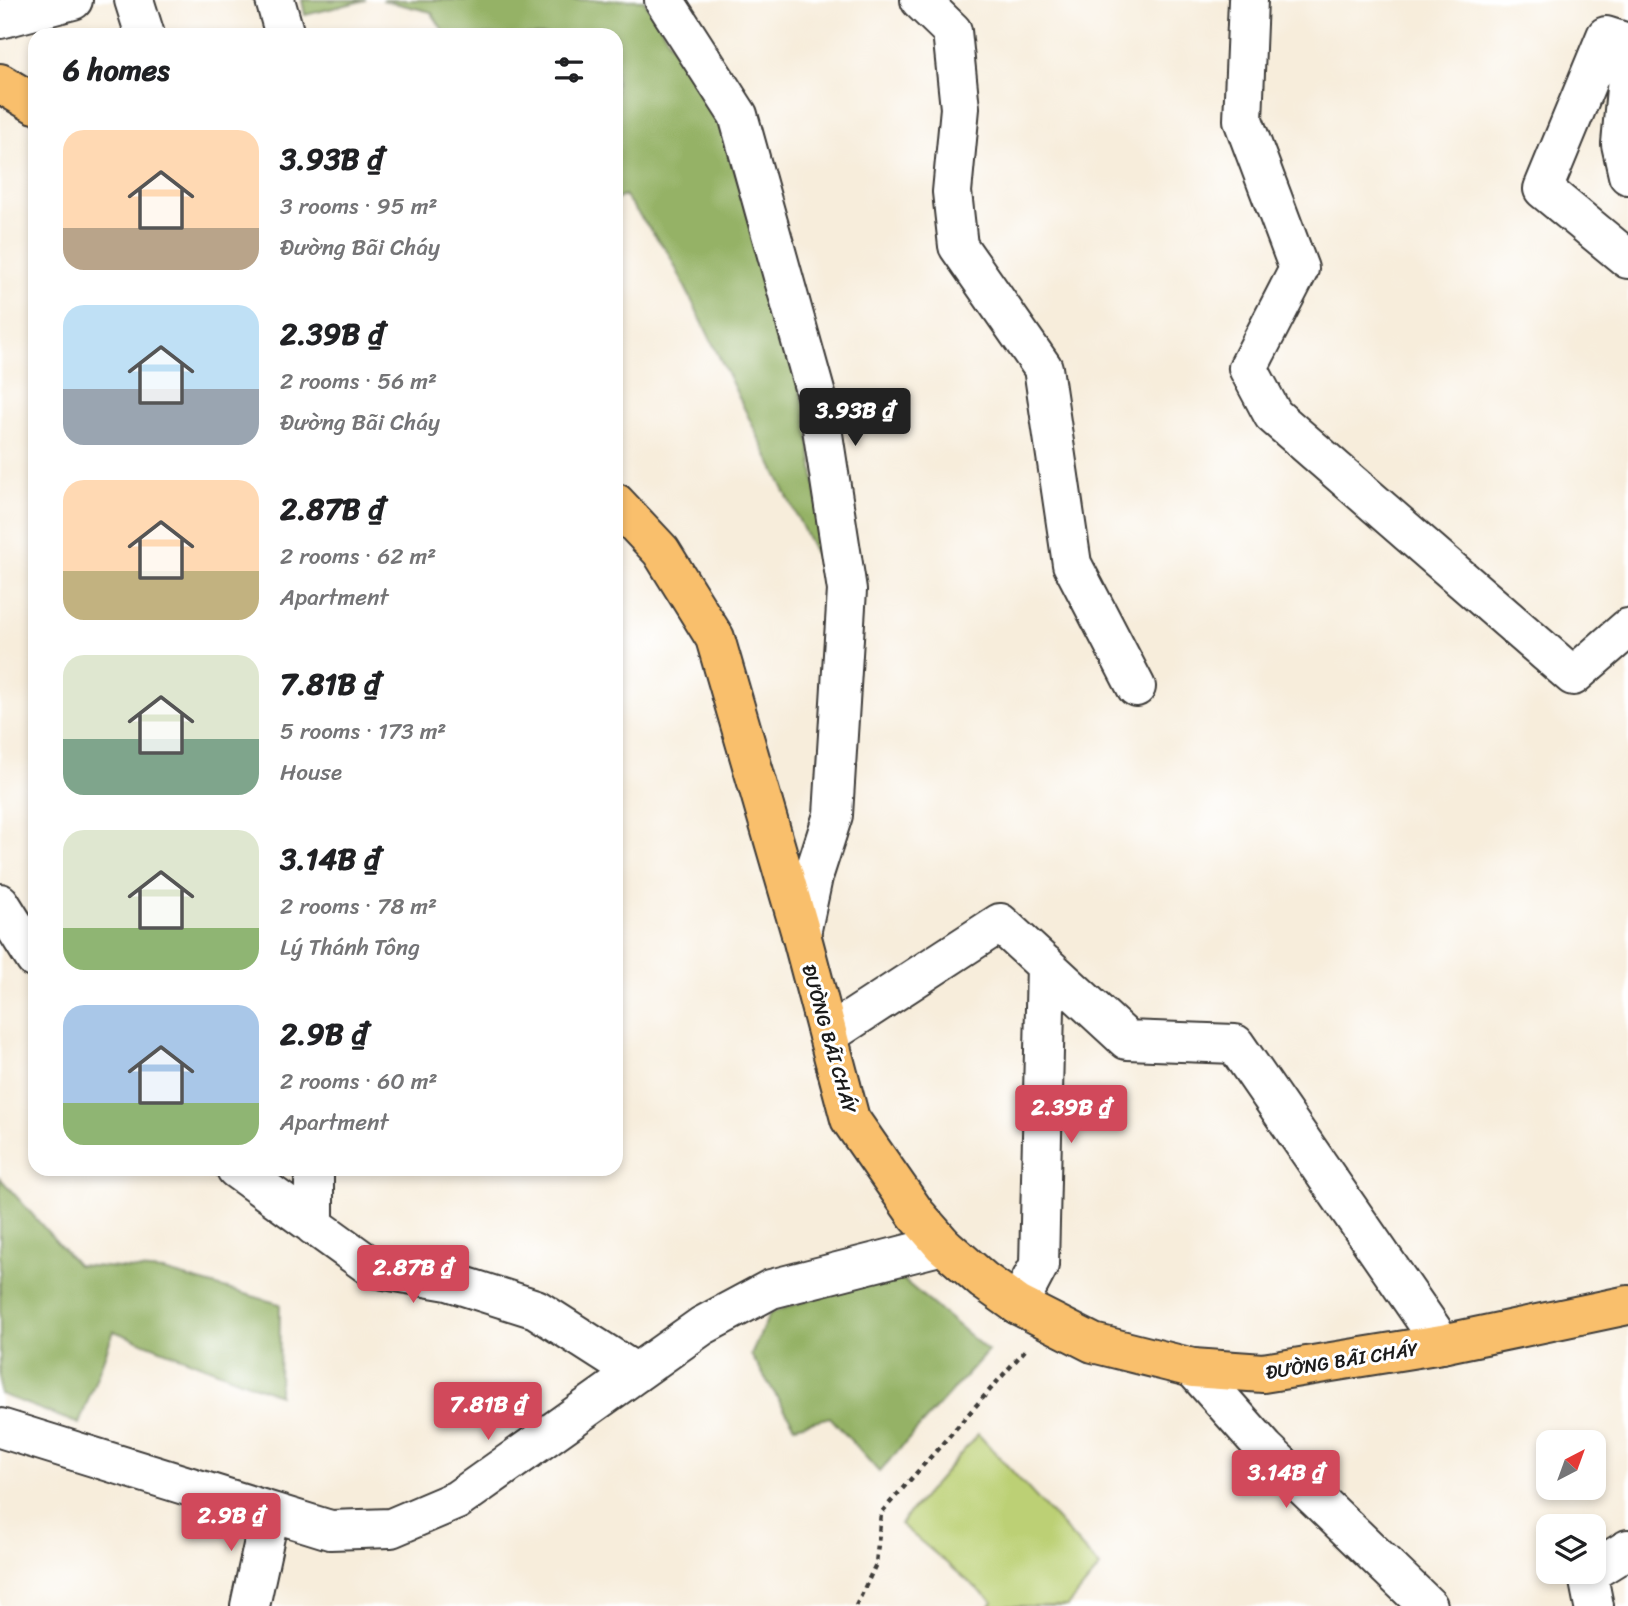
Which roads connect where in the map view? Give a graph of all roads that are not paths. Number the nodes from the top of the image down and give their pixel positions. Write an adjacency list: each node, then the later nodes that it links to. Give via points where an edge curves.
1 (73, 0): 7 (street)
2 (134, 0): 8 (street)
3 (275, 0): 9 (street)
4 (664, 0): 20 (street, via 738,115 818,402 845,577 833,815)
5 (919, 0): 18 (street, via 952,31 960,108 952,192 958,246 1043,368 1072,564)
6 (1248, 0): 17 (street, via 1243,120 1299,269 1248,368 1273,415 1573,676)
7 (0, 19)
8 (143, 28)
9 (283, 28)
10 (1628, 43): 15 (street, via 1606,36 1543,189)
11 (1628, 66): 14 (street, via 1621,144)
12 (0, 83): 13 (main road)
13 (28, 100)
14 (1628, 175)
15 (1628, 259)
16 (623, 510): 20 (main road, ĐƯỜNG BÃI CHÁY, via 661,551 715,638)
17 (1628, 628)
18 (1136, 687)
19 (0, 902): 21 (street)
20 (801, 934): 23 (main road, ĐƯỜNG BÃI CHÁY)
21 (28, 948)
22 (1046, 965): 23 (street, via 1000,923); 29 (street, via 1039,1265); 30 (street, via 1127,1040 1235,1044)
23 (828, 1035): 27 (main road, ĐƯỜNG BÃI CHÁY, via 850,1119)
24 (246, 1176): 26 (street)
25 (314, 1176): 26 (street)
26 (314, 1226): 32 (street, via 373,1268 448,1281 536,1309)
27 (943, 1245): 29 (main road, ĐƯỜNG BÃI CHÁY); 32 (street, via 771,1289 702,1326)
28 (1628, 1304): 30 (main road, ĐƯỜNG BÃI CHÁY)
29 (1032, 1312): 31 (main road, ĐƯỜNG BÃI CHÁY, via 1093,1343)
30 (1442, 1344): 31 (main road, ĐƯỜNG BÃI CHÁY, via 1263,1373)
31 (1193, 1368): 39 (street, via 1265,1450)
32 (636, 1373): 34 (street, via 457,1500 391,1528 330,1530)
33 (0, 1428): 34 (street)
34 (270, 1513): 38 (street)
35 (1628, 1549): 36 (street)
36 (1606, 1563)
37 (1590, 1584): 40 (street)
38 (250, 1606)
39 (1428, 1606)
40 (1594, 1606)

